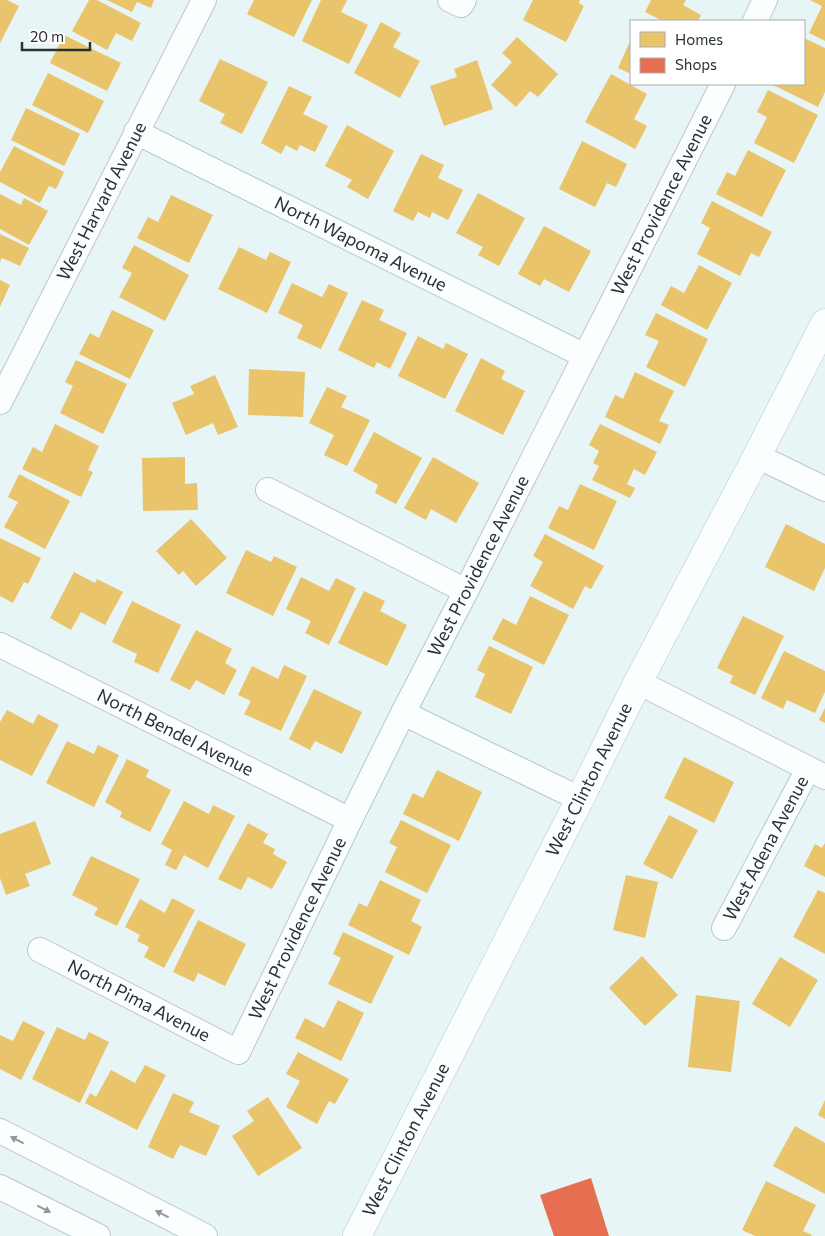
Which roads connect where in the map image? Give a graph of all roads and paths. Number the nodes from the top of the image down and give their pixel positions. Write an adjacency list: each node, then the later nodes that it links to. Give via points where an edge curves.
1 (204, 0): 5 (street, West Harvard Avenue)
2 (765, 0): 3 (street)
3 (755, 20)
4 (722, 85): 7 (street, West Providence Avenue)
5 (136, 132): 7 (street, North Wapoma Avenue); 8 (street, West Harvard Avenue)
6 (825, 323): 9 (main road, West Clinton Avenue)
7 (585, 356): 12 (street, West Providence Avenue)
8 (0, 402)
9 (757, 456): 10 (street); 14 (main road, West Clinton Avenue)
10 (825, 489)
11 (268, 490): 12 (street)
12 (466, 591): 15 (street, West Providence Avenue)
13 (0, 645): 18 (street, North Bendel Avenue)
14 (638, 682): 16 (street); 17 (main road, West Clinton Avenue)
15 (403, 713): 17 (street); 18 (street, West Providence Avenue)
16 (816, 773): 19 (street, West Adena Avenue)
17 (580, 798): 26 (main road, West Clinton Avenue)
18 (350, 820): 21 (street, West Providence Avenue)
19 (724, 928)
20 (40, 950): 21 (street, North Pima Avenue)
21 (238, 1052)
22 (0, 1131): 25 (street, one-way to 22)
23 (0, 1187): 24 (street, one-way to 24)
24 (98, 1236)
25 (205, 1236)
26 (356, 1236)

